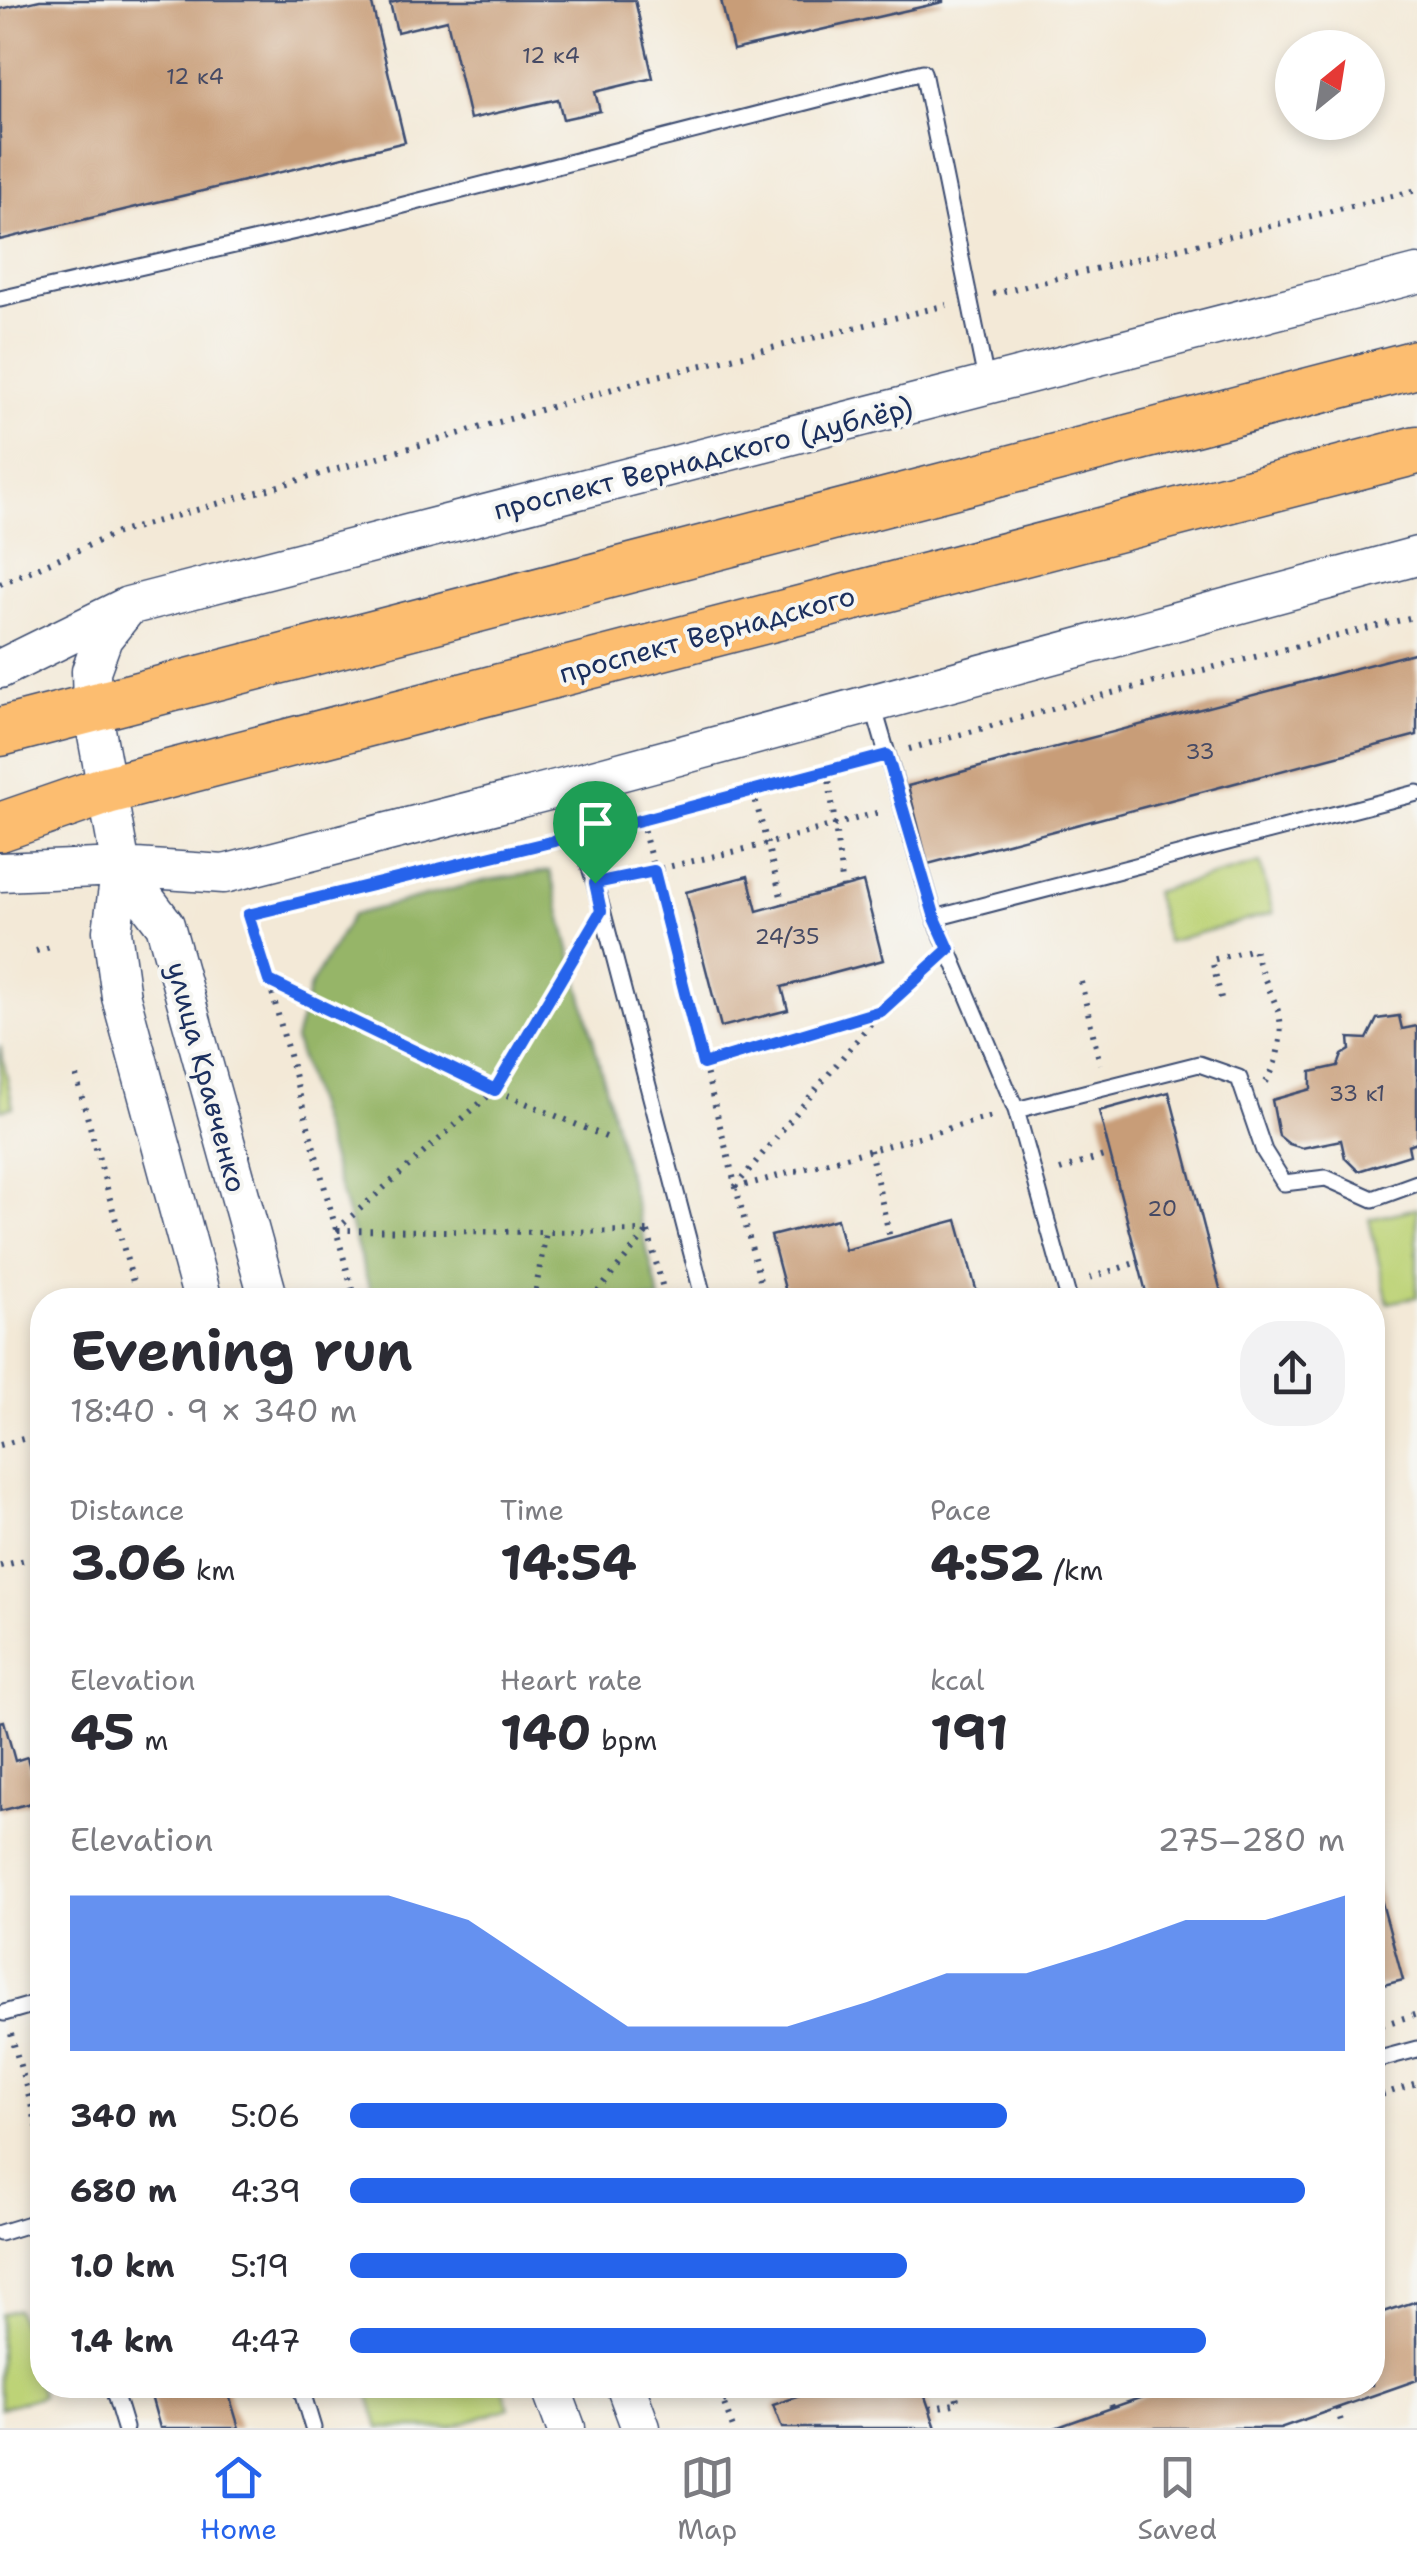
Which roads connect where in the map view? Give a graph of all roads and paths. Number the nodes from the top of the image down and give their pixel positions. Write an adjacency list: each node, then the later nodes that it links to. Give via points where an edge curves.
1 (1417, 190): 3 (path)
2 (1417, 274): 6 (street, проспект Вернадского (дублёр))
3 (971, 299): 4 (lane, via 923,72 361,216); 6 (lane); 9 (path, via 654,376 118,533)
4 (0, 300)
5 (1417, 364): 14 (main road)
6 (987, 384): 10 (street, проспект Вернадского (дублёр))
7 (1417, 450): 19 (main road, проспект Вернадского)
8 (1417, 556): 13 (street)
9 (0, 584)
10 (128, 606): 12 (street, проспект Вернадского (дублёр)); 14 (street, улица Кравченко, via 103,638 91,671)
11 (1417, 616): 16 (path)
12 (0, 669)
13 (872, 702): 16 (lane); 18 (street)
14 (92, 708): 15 (main road); 19 (street, улица Кравченко)
15 (0, 732)
16 (887, 755): 17 (path); 22 (lane)
17 (828, 771): 20 (path); 24 (path)
18 (564, 787): 26 (lane); 28 (street, via 224,874)
19 (107, 790): 25 (main road, проспект Вернадского); 28 (street, улица Кравченко)
20 (753, 790): 23 (path); 27 (path)
21 (1417, 793): 35 (lane)
22 (902, 806): 24 (path); 35 (lane)
23 (641, 820): 26 (path); 29 (path)
24 (835, 824): 27 (path); 32 (path)
25 (0, 828)
26 (579, 836): 31 (lane); 39 (path, via 248,915)
27 (766, 844): 29 (path); 33 (path)
28 (121, 867): 30 (street); 58 (street, улица Кравченко, via 165,926); 60 (street, улица Кравченко, via 112,931 121,997)
29 (654, 871): 31 (path); 43 (path)
30 (0, 872)
31 (595, 883): 34 (lane)
32 (842, 888)
33 (783, 904)
34 (601, 911): 47 (path); 69 (lane)
35 (935, 918): 37 (lane)
36 (54, 946): 38 (path)
37 (949, 949): 42 (path); 48 (lane)
38 (36, 951)
39 (269, 981): 47 (path); 55 (path)
40 (1080, 982): 46 (path)
41 (1221, 998): 44 (path, via 1212,960 1254,949 1280,1016)
42 (881, 1011): 43 (path); 54 (path)
43 (703, 1064): 54 (path)
44 (1275, 1069)
45 (76, 1076): 62 (path)
46 (1106, 1088): 48 (lane); 53 (lane, via 1200,1064 1239,1078 1264,1152 1284,1183 1326,1178 1373,1199)
47 (495, 1090): 49 (path); 55 (path)
48 (1016, 1110): 50 (path); 52 (lane)
49 (606, 1137)
50 (870, 1150): 54 (path); 59 (path)
51 (1110, 1154): 52 (path)
52 (1035, 1178): 71 (lane)
53 (1417, 1183)
54 (734, 1188): 70 (path)
55 (336, 1230): 57 (path); 65 (path)
56 (648, 1231): 57 (path); 67 (path); 68 (path)
57 (546, 1232): 66 (path)
58 (251, 1236): 60 (street); 64 (street, улица Кравченко)
59 (890, 1238)
60 (190, 1253): 63 (street, улица Кравченко)
61 (1138, 1262): 72 (path)
62 (135, 1288)
63 (200, 1288)
64 (266, 1288)
65 (352, 1288)
66 (536, 1288)
67 (601, 1288)
68 (663, 1288)
69 (701, 1288)
70 (762, 1288)
71 (1066, 1288)
72 (1078, 1288)
73 (30, 1437): 74 (path)
74 (0, 1445)
75 (30, 1559): 76 (path)
76 (0, 1566)
77 (30, 2005): 78 (lane)
78 (4, 2013): 85 (path)
79 (1417, 2014): 80 (path)
80 (1385, 2024)
81 (1417, 2049): 82 (lane)
82 (1385, 2058)
83 (1417, 2083): 84 (path)
84 (1385, 2094)
85 (30, 2102)
86 (30, 2224): 87 (lane)
87 (0, 2233)
88 (116, 2398): 101 (lane)
89 (304, 2398): 102 (lane)
90 (553, 2398): 100 (street)
91 (630, 2398): 103 (street)
92 (722, 2398): 96 (path)
93 (734, 2398): 96 (path)
94 (957, 2398): 99 (path)
95 (1109, 2398): 97 (path)
96 (723, 2402): 104 (path)
97 (1112, 2407)
98 (1337, 2408): 105 (path)
99 (930, 2409)
100 (560, 2427)
101 (125, 2428)
102 (313, 2428)
103 (641, 2428)
104 (733, 2428)
105 (1343, 2428)

